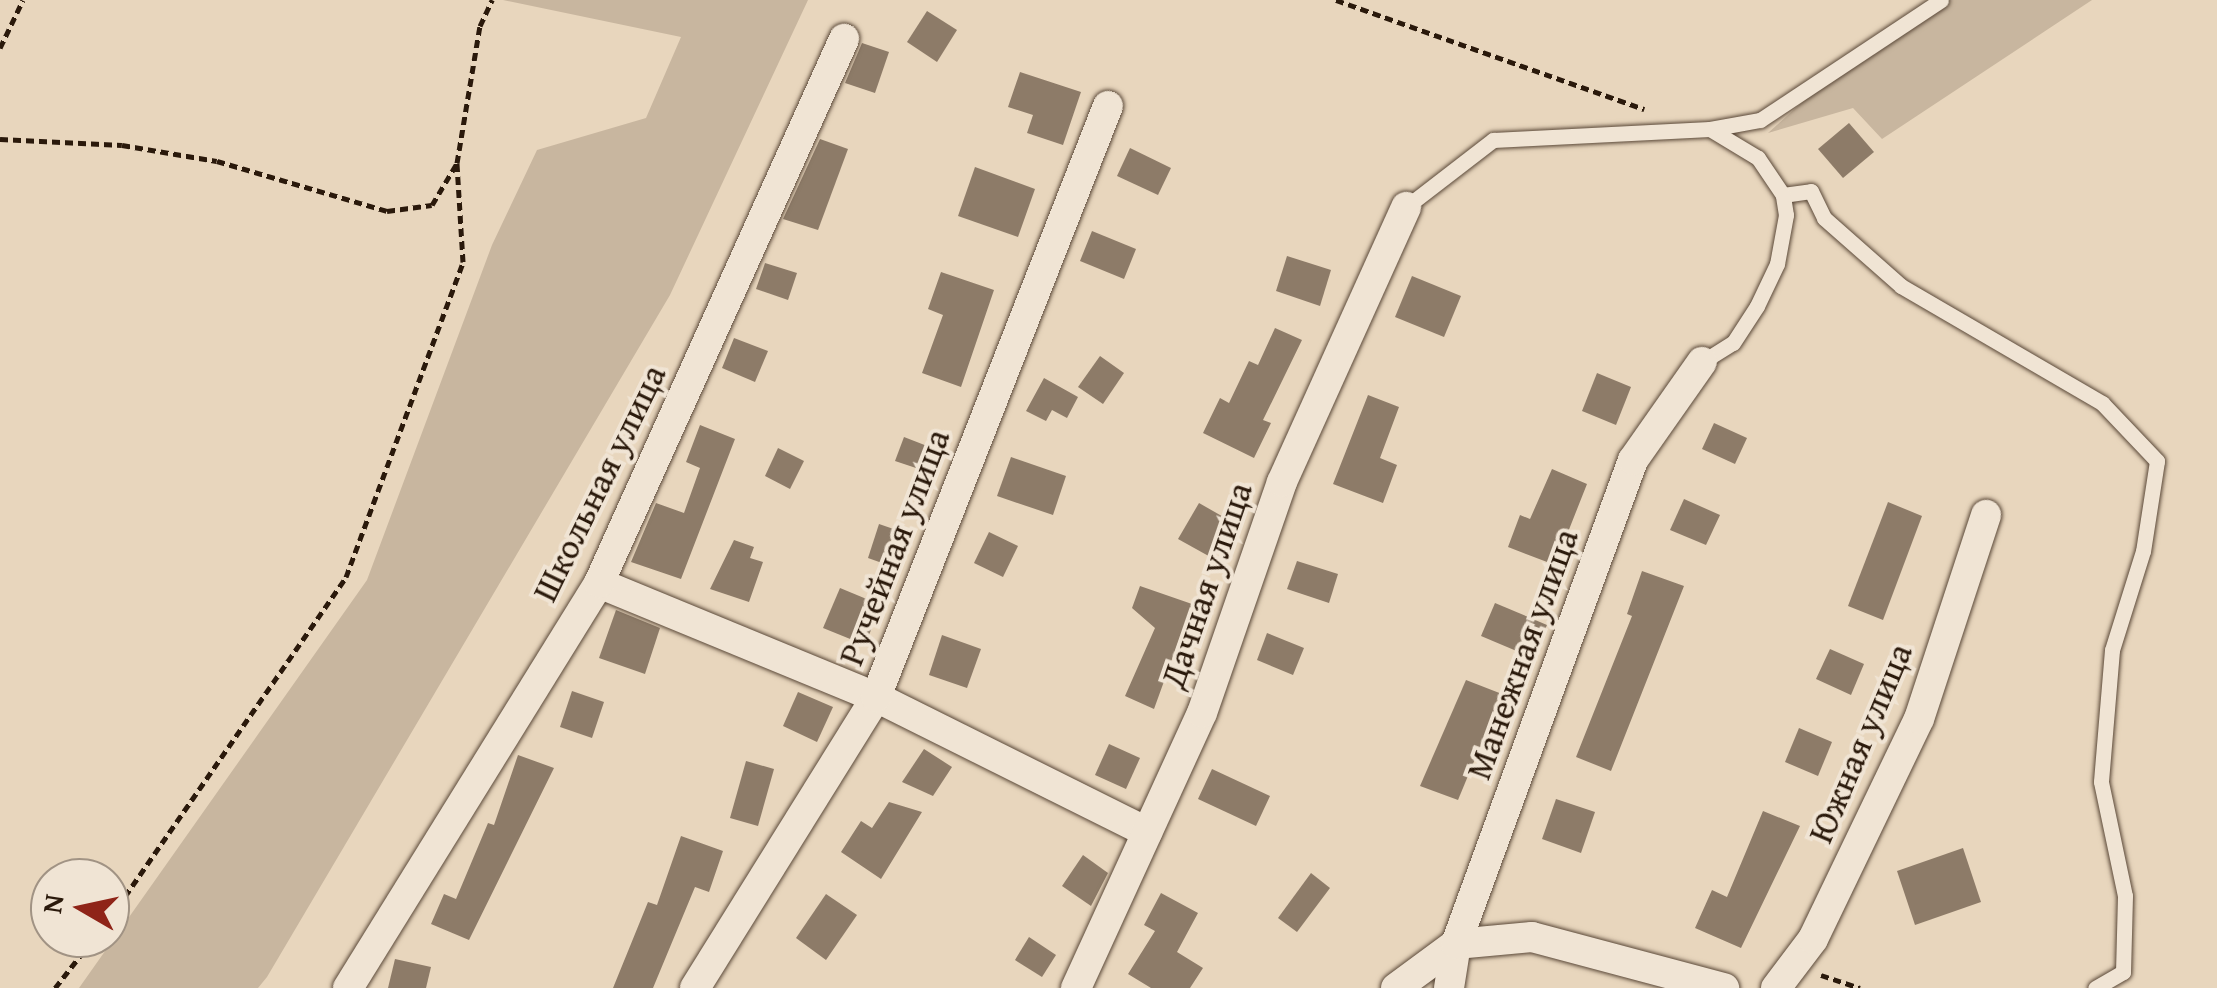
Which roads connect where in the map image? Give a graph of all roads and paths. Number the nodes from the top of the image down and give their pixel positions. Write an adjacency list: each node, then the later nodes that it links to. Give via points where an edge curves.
1 (23, 0): 6 (path)
2 (492, 0): 11 (path, via 480,26)
3 (1336, 0): 8 (path)
4 (1941, 0): 9 (lane, via 1760,120)
5 (844, 39): 16 (street, Школьная улица)
6 (0, 48)
7 (1108, 106): 17 (street, Ручейная улица)
8 (1655, 113)
9 (1710, 129): 12 (lane, via 1758,158); 13 (lane, via 1493,140)
10 (0, 140): 11 (path, via 122,145 218,161 387,210 432,204)
11 (457, 164): 19 (path, via 463,262 346,577)
12 (1783, 195): 14 (lane, via 1777,264 1732,343); 31 (lane, via 1811,192 1824,218 1901,286 2102,403 2157,461 2143,550 2112,650 2101,782 2125,896 2123,972)
13 (1406, 206): 18 (street, Дачная улица, via 1282,482 1202,713)
14 (1702, 362): 20 (street, Манежная улица, via 1633,460)
15 (1986, 515): 22 (street, Южная улица, via 1918,720 1814,939)
16 (598, 584): 17 (street); 24 (street, Школьная улица)
17 (876, 697): 18 (street); 25 (street, Ручейная улица)
18 (1147, 832): 26 (street, Дачная улица)
19 (130, 889)
20 (1456, 944): 27 (street); 28 (street, Манежная улица); 29 (street, via 1532,937)
21 (78, 958): 23 (path)
22 (1784, 978): 30 (path)
23 (55, 988)
24 (348, 988)
25 (695, 988)
26 (1076, 988)
27 (1396, 988)
28 (1449, 988)
29 (1724, 988)
30 (1860, 988)
31 (2095, 988)

